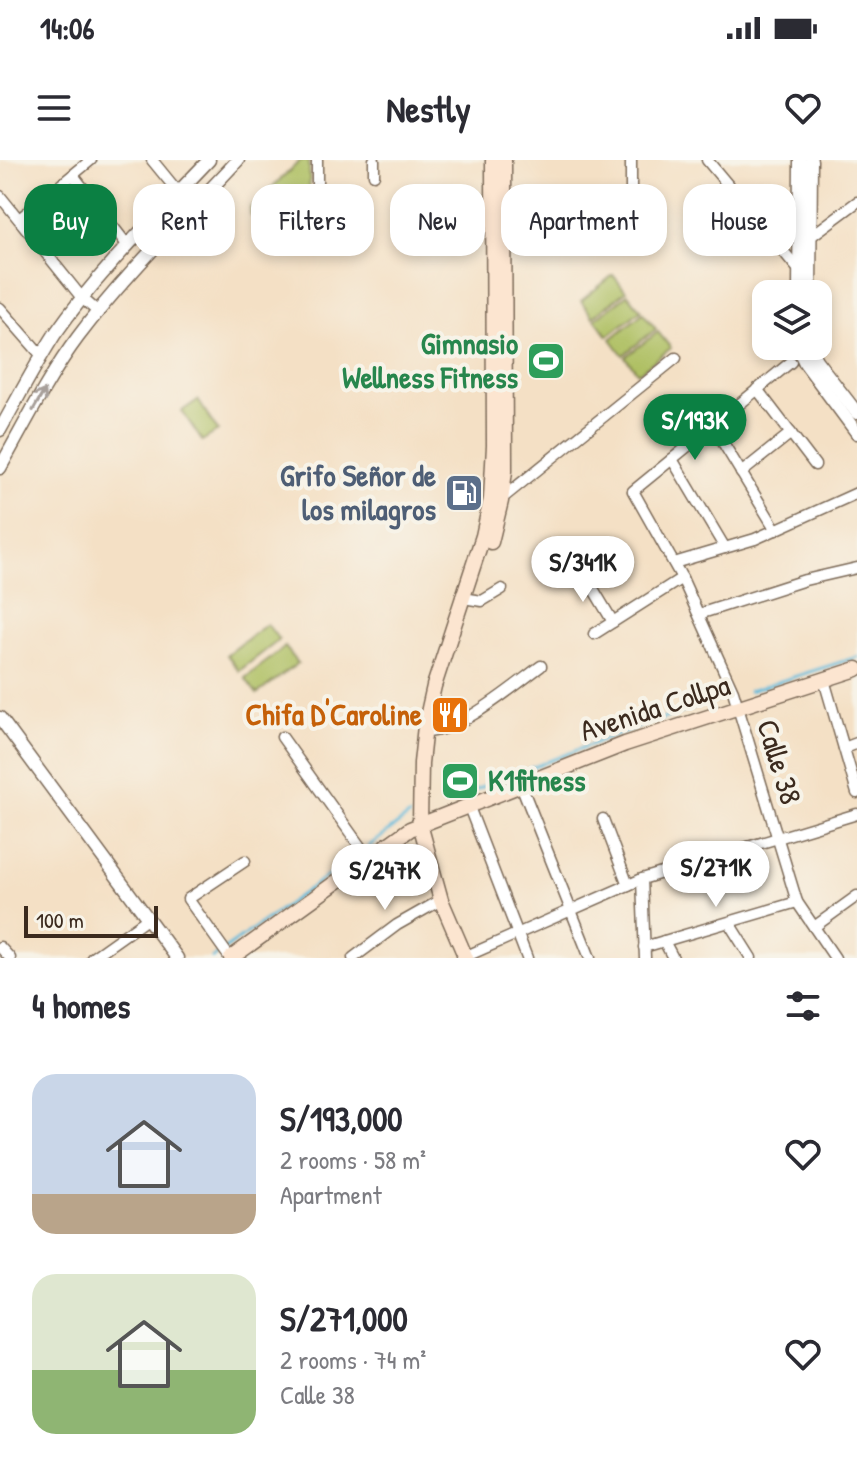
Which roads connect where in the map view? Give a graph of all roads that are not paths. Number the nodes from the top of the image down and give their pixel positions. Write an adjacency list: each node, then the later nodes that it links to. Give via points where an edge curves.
1 (91, 160): 13 (street)
2 (152, 160): 15 (street)
3 (209, 160): 16 (street)
4 (238, 160): 17 (street)
5 (317, 160): 18 (street)
6 (374, 160): 14 (street)
7 (493, 160): 30 (main road)
8 (504, 160): 30 (main road)
9 (631, 160): 19 (street)
10 (707, 160): 27 (street)
11 (800, 160): 24 (street)
12 (811, 160): 24 (street)
13 (73, 175): 22 (street); 25 (street)
14 (374, 175)
15 (172, 184)
16 (186, 184)
17 (215, 184)
18 (317, 184)
19 (631, 184)
20 (0, 196): 22 (street)
21 (857, 202): 24 (street)
22 (19, 219): 31 (street)
23 (133, 241): 25 (street)
24 (804, 241): 27 (street); 29 (street)
25 (128, 246): 31 (street)
26 (148, 256): 33 (street)
27 (799, 270): 28 (street)
28 (799, 280)
29 (808, 280)
30 (499, 293): 51 (main road)
31 (82, 298): 33 (street); 34 (street)
32 (0, 308): 34 (street)
33 (98, 312): 45 (street, one-way to 33, via 59,364)
34 (42, 356): 41 (street)
35 (676, 358): 51 (street)
36 (804, 360): 44 (street)
37 (816, 360): 40 (street)
38 (791, 362): 39 (street)
39 (757, 389): 42 (street); 43 (street)
40 (857, 413)
41 (1, 426): 45 (street)
42 (713, 426): 46 (street); 49 (street)
43 (791, 433): 47 (street); 49 (street)
44 (857, 433)
45 (18, 437): 48 (street)
46 (672, 459): 53 (street); 54 (street, Calle 38, via 633,491)
47 (815, 465)
48 (0, 468)
49 (741, 473): 52 (street)
50 (857, 493): 52 (street)
51 (496, 500): 59 (main road)
52 (776, 530): 53 (street)
53 (725, 548): 54 (street)
54 (674, 563): 57 (street, Calle 38)
55 (857, 568): 60 (street)
56 (582, 570): 61 (street)
57 (682, 578): 60 (street, Calle 38); 61 (street)
58 (502, 589): 59 (street, via 482,601)
59 (468, 599): 68 (main road, via 434,686)
60 (699, 614): 66 (street, Calle 38)
61 (613, 622): 62 (street)
62 (594, 634)
63 (541, 666): 68 (street, via 453,727)
64 (857, 669): 65 (main road, Avenida Collpa)
65 (824, 680): 66 (main road, Avenida Collpa); 71 (street)
66 (738, 708): 72 (main road, Avenida Collpa); 78 (street, Calle 38)
67 (0, 718): 87 (street)
68 (428, 732): 77 (main road, via 421,763)
69 (282, 737): 79 (street)
70 (857, 743): 71 (street)
71 (844, 748): 73 (street)
72 (521, 785): 74 (main road, Avenida Collpa); 86 (street)
73 (857, 793)
74 (469, 807): 77 (main road, Avenida Collpa); 90 (street)
75 (857, 814): 78 (street)
76 (603, 819): 82 (street)
77 (424, 823): 79 (main road, Avenida Collpa); 84 (main road)
78 (778, 839): 81 (street); 85 (street, Calle 38)
79 (369, 859): 98 (main road, Avenida Collpa)
80 (245, 861): 98 (street, via 188,899)
81 (642, 879): 82 (street); 93 (street)
82 (628, 885): 86 (street)
83 (857, 896): 89 (street)
84 (441, 900): 94 (main road); 99 (street)
85 (797, 902): 88 (street); 89 (street, Calle 38)
86 (571, 910): 90 (street); 101 (street)
87 (147, 919): 96 (street); 97 (street)
88 (729, 923): 91 (street); 103 (street)
89 (814, 927): 104 (street, Calle 38)
90 (518, 933): 94 (street); 100 (street)
91 (664, 941): 93 (street); 102 (street)
92 (0, 947): 95 (street)
93 (644, 952)
94 (464, 957)
95 (10, 958)
96 (92, 958)
97 (177, 958)
98 (230, 958)
99 (353, 958)
100 (527, 958)
101 (590, 958)
102 (673, 958)
103 (751, 958)
104 (835, 958)

